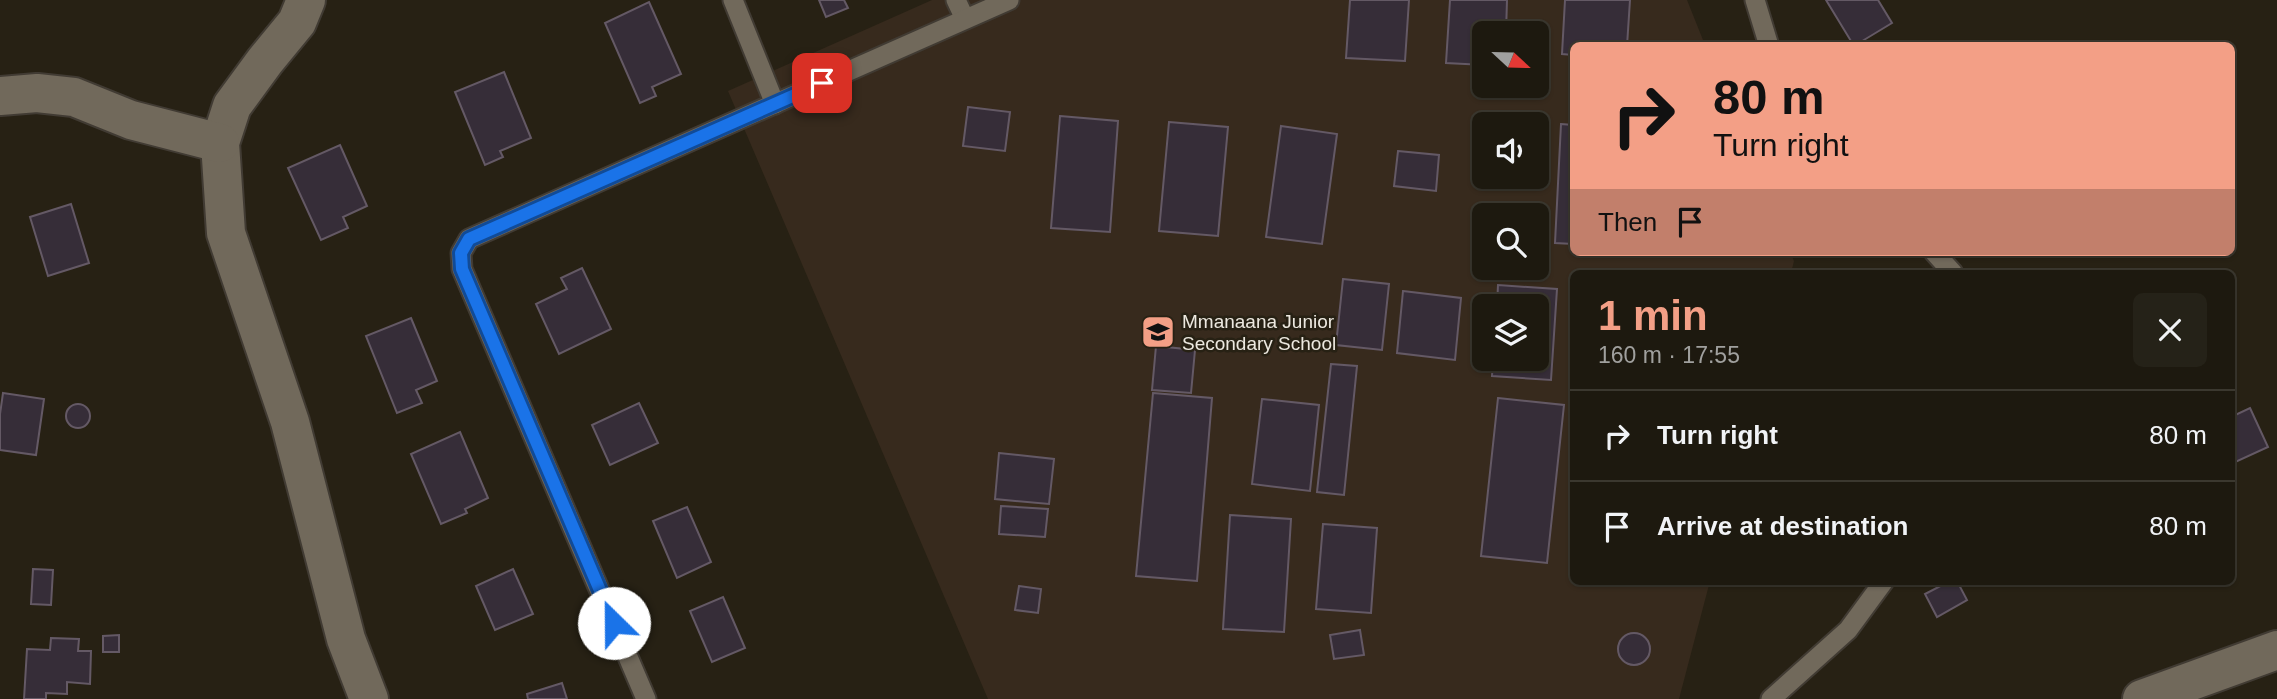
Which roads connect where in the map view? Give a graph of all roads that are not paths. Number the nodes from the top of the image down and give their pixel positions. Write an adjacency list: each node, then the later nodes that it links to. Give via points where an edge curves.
1 (306, 0): 10 (street, via 297,22 232,106)
2 (733, 0): 9 (lane)
3 (956, 0): 6 (lane)
4 (1009, 0): 6 (lane)
5 (1755, 0): 7 (lane)
6 (965, 19): 9 (lane)
7 (1768, 42)
8 (0, 96): 10 (street, via 74,97 131,120)
9 (775, 104): 16 (lane, via 469,239 461,253 462,269)
10 (220, 143): 15 (street, via 226,233 290,422 346,639)
11 (1938, 256): 12 (lane)
12 (1950, 270)
13 (1881, 585): 17 (lane, via 1848,630)
14 (2277, 650): 18 (street)
15 (369, 699)
16 (646, 699)
17 (1771, 699)
18 (2142, 699)

